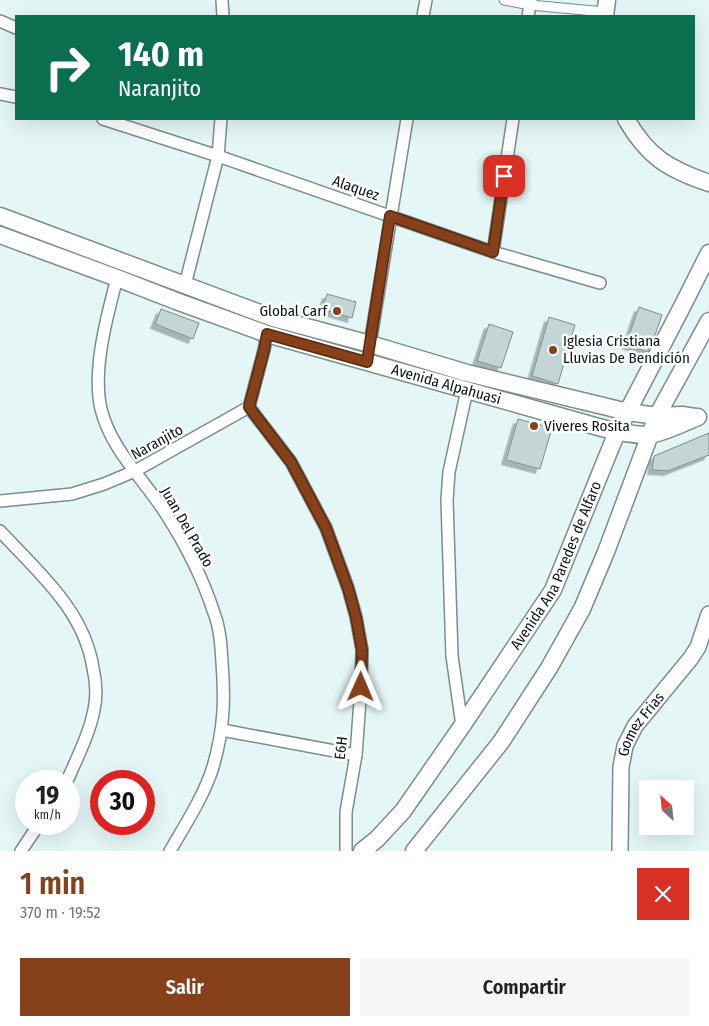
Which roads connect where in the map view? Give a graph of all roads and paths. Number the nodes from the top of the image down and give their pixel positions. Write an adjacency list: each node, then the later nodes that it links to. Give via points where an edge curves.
1 (222, 0): 6 (street)
2 (426, 0): 7 (street)
3 (504, 0): 4 (street)
4 (530, 7): 5 (street)
5 (606, 10)
6 (223, 15)
7 (423, 15)
8 (0, 21): 9 (street)
9 (15, 28)
10 (0, 94): 11 (street)
11 (15, 97)
12 (106, 120): 17 (street, Alaquez)
13 (221, 120): 17 (street)
14 (407, 120): 20 (street)
15 (513, 120): 22 (street)
16 (627, 120): 18 (main road, via 649,151 663,162)
17 (218, 156): 20 (street, Alaquez); 26 (street)
18 (709, 183)
19 (0, 216): 26 (main road, Avenida Alpahuasi)
20 (390, 216): 22 (street, Alaquez); 29 (street)
21 (0, 235): 24 (main road, Avenida Alpahuasi)
22 (493, 252): 25 (street, Alaquez)
23 (709, 253): 33 (main road, Avenida Ana Paredes de Alfaro)
24 (117, 278): 28 (main road, Avenida Alpahuasi); 38 (street, Juan Del Prado, via 105,324 98,388 101,409 115,444)
25 (600, 283)
26 (185, 285): 29 (main road, Avenida Alpahuasi, via 273,318)
27 (709, 321): 34 (main road)
28 (267, 334): 30 (main road, Avenida Alpahuasi); 32 (street)
29 (370, 344): 30 (street); 33 (main road, Avenida Alpahuasi)
30 (367, 362): 31 (main road, Avenida Alpahuasi)
31 (467, 390): 36 (main road, Avenida Alpahuasi); 42 (street, via 449,472 447,500 452,656)
32 (249, 407): 38 (street, Naranjito); 44 (street, E6H, via 291,462 326,528 348,588 362,650)
33 (628, 412): 34 (main road, Avenida Alpahuasi); 36 (main road, Avenida Ana Paredes de Alfaro)
34 (657, 416): 35 (main road, Avenida Alpahuasi); 37 (main road)
35 (703, 416): 37 (main road, Avenida Alpahuasi)
36 (617, 432): 37 (main road, Avenida Alpahuasi); 42 (main road, Avenida Ana Paredes de Alfaro, via 552,590)
37 (651, 435): 51 (main road, via 582,609 549,668 501,742)
38 (135, 471): 39 (street, Naranjito, via 72,494); 43 (street, Juan Del Prado, via 166,514 192,560 215,614 223,673)
39 (0, 501)
40 (0, 531): 45 (street, via 59,593 83,632 92,656 96,682 94,709)
41 (709, 614): 52 (street, Gomez Frias, via 698,647 635,726 625,746 621,767)
42 (462, 726): 50 (main road, Avenida Ana Paredes de Alfaro, via 403,811)
43 (222, 730): 44 (street); 48 (street, Juan Del Prado, via 212,768 195,808)
44 (356, 755): 49 (street, E6H, via 346,812)
45 (72, 770)
46 (32, 835): 47 (street)
47 (22, 851)
48 (170, 851)
49 (346, 851)
50 (362, 851)
51 (414, 851)
52 (620, 851)

